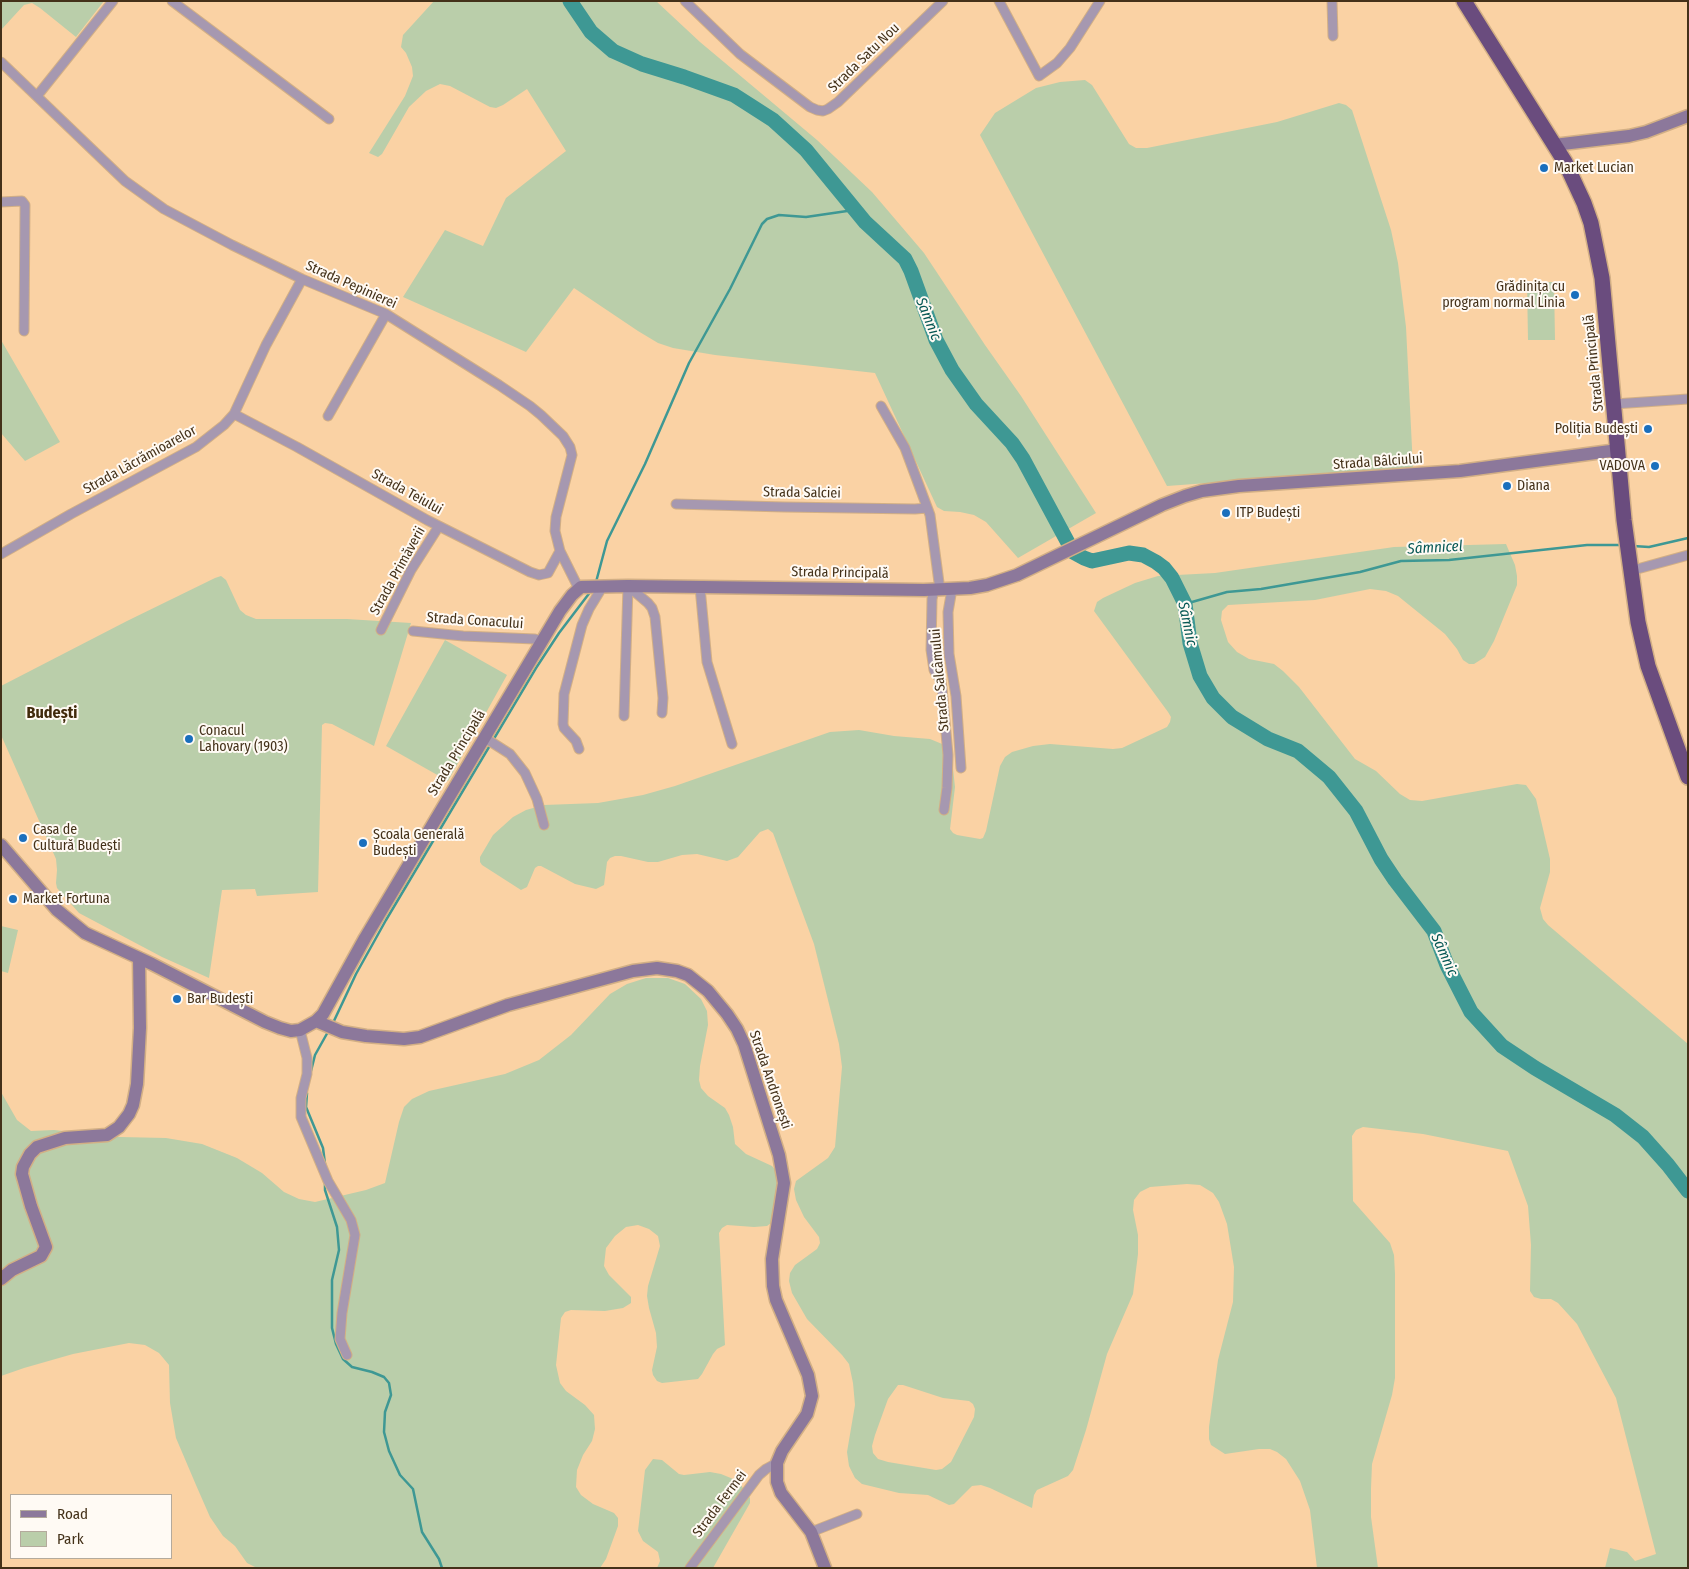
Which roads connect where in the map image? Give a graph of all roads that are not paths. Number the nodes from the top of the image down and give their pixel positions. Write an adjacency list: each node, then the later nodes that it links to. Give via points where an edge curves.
1 (113, 1): 11 (street)
2 (172, 1): 13 (street)
3 (685, 1): 4 (street, Strada Satu Nou, via 740,54 810,107 822,111 838,102)
4 (943, 1)
5 (999, 1): 6 (street, via 1039,76 1070,48)
6 (1100, 1)
7 (1332, 1): 9 (street)
8 (1464, 1): 14 (highway, Strada Principală)
9 (1333, 36)
10 (1, 62): 11 (street, Strada Pepinierei)
11 (37, 96): 16 (street, Strada Pepinierei, via 125,181 156,203 232,246)
12 (1688, 116): 14 (main road, via 1630,136)
13 (329, 119)
14 (1554, 145): 20 (highway, Strada Principală, via 1584,203 1598,250)
15 (1, 202): 18 (street, via 22,201 25,205)
16 (302, 279): 17 (street, Strada Pepinierei); 22 (street, Strada Lăcrămioarelor)
17 (386, 314): 23 (street); 28 (street, Strada Pepinierei, via 530,406 566,440 572,455 556,517)
18 (24, 331)
19 (1688, 399): 20 (street)
20 (1614, 404): 24 (highway, Strada Principală)
21 (881, 406): 26 (street, via 905,448)
22 (234, 414): 27 (street, Strada Teiului); 29 (street, Strada Lăcrămioarelor, via 196,447)
23 (328, 416)
24 (1618, 450): 31 (main road, Strada Bâlciului, via 1460,471 1221,488 1185,496); 32 (highway, Strada Principală)
25 (676, 504): 26 (street, Strada Salciei)
26 (927, 508): 37 (street)
27 (439, 526): 28 (street, Strada Teiului, via 539,574 548,572); 38 (street, Strada Primăverii, via 411,570)
28 (560, 551): 36 (street, Strada Pepinierei)
29 (1, 554)
30 (1688, 555): 32 (street)
31 (1050, 560): 37 (main road, Strada Principală, via 987,585)
32 (1630, 571): 47 (highway, Strada Principală, via 1646,658)
33 (601, 586): 34 (main road, Strada Principală); 36 (main road, Strada Principală); 45 (street, via 582,625 564,694 563,724)
34 (628, 586): 35 (main road, Strada Principală); 41 (street, via 648,603 655,618); 42 (street)
35 (700, 587): 37 (main road, Strada Principală); 44 (street, via 707,662)
36 (582, 588): 40 (main road, Strada Principală)
37 (942, 590): 46 (street, Strada Salcâmului, via 948,612); 48 (street, via 932,600 931,650 934,670 941,681 948,755)
38 (381, 630)
39 (413, 631): 40 (street, Strada Conacului)
40 (538, 640): 43 (main road, Strada Principală)
41 (662, 713)
42 (624, 716)
43 (486, 739): 49 (street, via 510,754 525,773); 52 (main road, Strada Principală, via 365,938 324,1014)
44 (732, 744)
45 (579, 749)
46 (961, 768)
47 (1688, 777)
48 (944, 810)
49 (544, 825)
50 (1, 845): 51 (main road, via 45,898 76,927)
51 (139, 958): 53 (main road, via 272,1025 290,1031); 54 (main road, via 137,1084 129,1114 107,1135 65,1138 37,1147 25,1160 22,1174 46,1247 41,1256)
52 (324, 1025): 53 (main road, Strada Principală); 56 (main road, Strada Andronești, via 342,1032 385,1039 420,1037 508,1006 633,971 657,968 688,975 708,991 728,1014 744,1044 780,1155 784,1183 772,1259 773,1286 808,1375 812,1396 807,1414)
53 (300, 1030): 55 (street, via 307,1074 301,1117 328,1181 351,1220 355,1235 340,1339)
54 (1, 1279)
55 (347, 1355)
56 (777, 1464): 58 (main road, via 781,1493); 59 (street, Strada Fermei, via 759,1475)
57 (857, 1514): 58 (street)
58 (811, 1532): 60 (main road)
59 (690, 1568)
60 (824, 1568)

